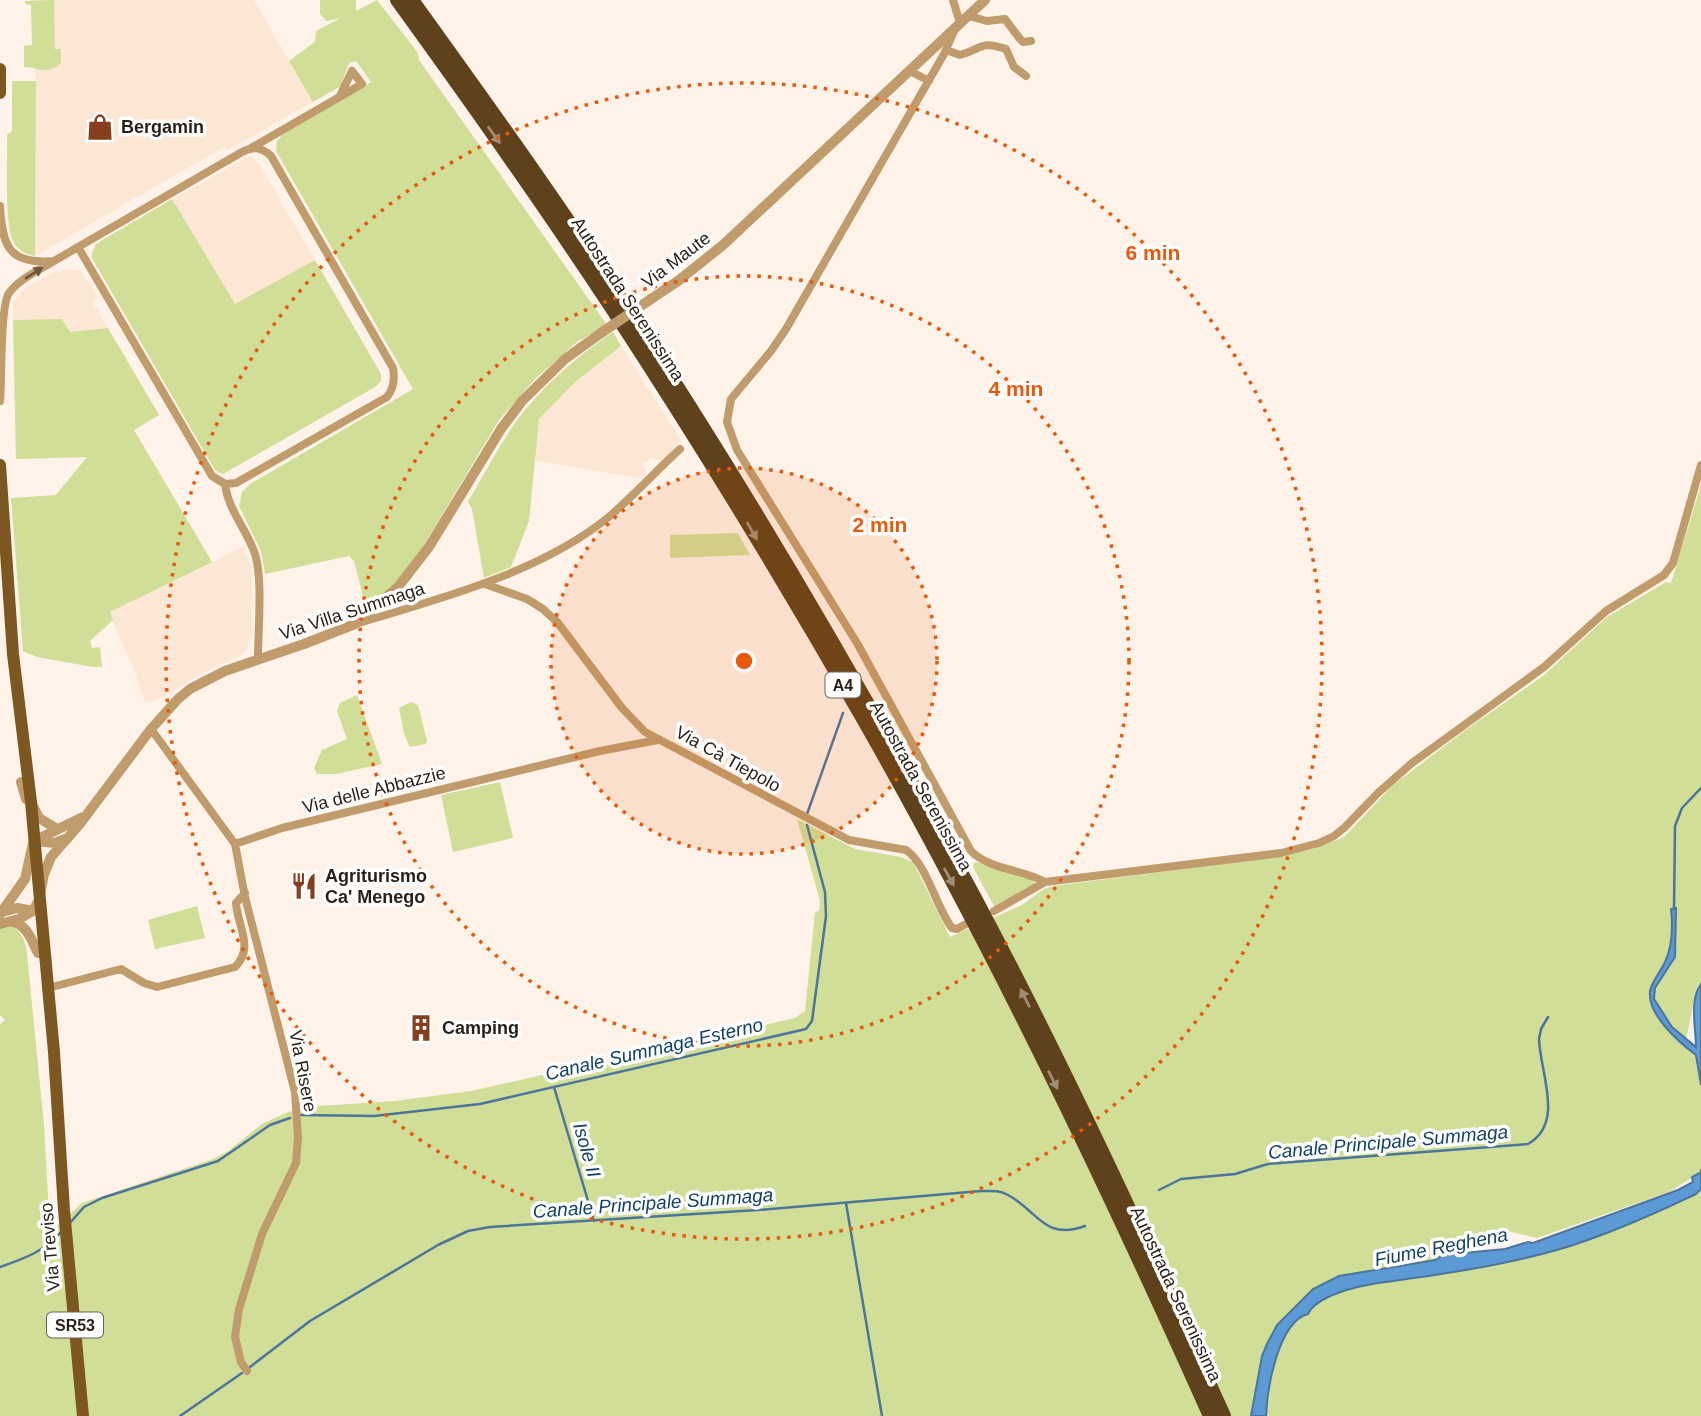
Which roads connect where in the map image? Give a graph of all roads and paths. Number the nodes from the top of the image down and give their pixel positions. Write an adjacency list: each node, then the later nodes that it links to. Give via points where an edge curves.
1 (397, 0): 52 (highway, Autostrada Serenissima / A4, one-way to 52, via 612,308 741,512 863,719 966,908)
2 (412, 0): 52 (highway, Autostrada Serenissima / A4, one-way to 2, via 1074,1093 870,707 751,505 624,304)
3 (953, 0): 5 (street)
4 (985, 0): 5 (street, Via Maute)
5 (962, 22): 6 (street, via 1005,19 1023,42); 7 (street); 9 (street, Via Maute)
6 (1031, 41)
7 (946, 50): 11 (street, via 960,55 993,44 1006,49 1014,67); 12 (street)
8 (0, 69): 10 (main road)
9 (910, 71): 12 (street); 25 (street, Via Maute, bridge, via 723,245 565,359 522,401 415,568)
10 (0, 75): 13 (main road)
11 (1026, 76)
12 (929, 80): 40 (street, via 786,329 731,399 727,422 737,450 857,643 971,851 979,859)
13 (0, 93)
14 (340, 96): 15 (street)
15 (251, 148): 17 (street); 23 (street, via 271,156 393,368 395,379 387,397 236,483)
16 (0, 206): 18 (street, via 2,233 11,252 28,261)
17 (78, 247): 18 (street); 23 (street, via 212,477)
18 (54, 261): 19 (street, one-way to 18, via 7,297)
19 (0, 401)
20 (680, 449): 24 (street, Via Villa Summaga, via 608,517 547,555)
21 (0, 465): 29 (main road, SR53)
22 (1701, 465): 40 (street, via 1673,563 1664,575 1606,611 1544,667 1412,763 1334,836 1281,853)
23 (225, 484): 28 (street, via 226,497 256,556)
24 (485, 584): 26 (street, Via Villa Summaga); 31 (street, Via Cà Tiepolo, via 543,609 636,724)
25 (389, 596): 26 (street); 27 (street, Via Maute)
26 (396, 612): 27 (street, Via Villa Summaga)
27 (355, 624): 28 (street, Via Villa Summaga)
28 (258, 658): 30 (street, Via Villa Summaga, via 190,689)
29 (18, 708): 32 (main road); 33 (main road, SR53)
30 (151, 729): 34 (street, Via Villa Summaga); 38 (street)
31 (661, 740): 38 (street, Via delle Abbazzie, via 321,819); 47 (street, Via Cà Tiepolo, via 849,840 906,850 952,928)
32 (21, 782): 37 (street); 39 (main road)
33 (31, 802): 35 (street, via 39,818); 37 (main road, SR53)
34 (83, 816): 35 (street); 36 (street, Via Villa Summaga)
35 (57, 829): 37 (street)
36 (66, 839): 37 (street); 42 (street, Via Villa Summaga, via 47,866)
37 (34, 841): 39 (street); 42 (main road, SR53)
38 (235, 844): 41 (street, Via Risere)
39 (28, 860): 42 (main road); 44 (street, via 20,888)
40 (1045, 882): 43 (street)
41 (245, 893): 49 (street, Via Risere, via 236,908 245,947 235,967 157,986 121,969); 51 (street, Via Risere, via 295,1092 298,1137 296,1163 262,1234 239,1309 235,1338)
42 (36, 906): 44 (street); 45 (street); 48 (main road, Via Treviso); 49 (main road, Via Treviso / SR53)
43 (994, 911)
44 (1, 913)
45 (11, 922): 46 (street); 48 (street, via 26,930)
46 (0, 924)
47 (966, 925)
48 (38, 953): 50 (main road, Via Treviso)
49 (48, 988): 50 (main road, Via Treviso / SR53)
50 (57, 1116): 53 (main road, Via Treviso / SR53)
51 (247, 1371)
52 (1219, 1415)
53 (83, 1416)

